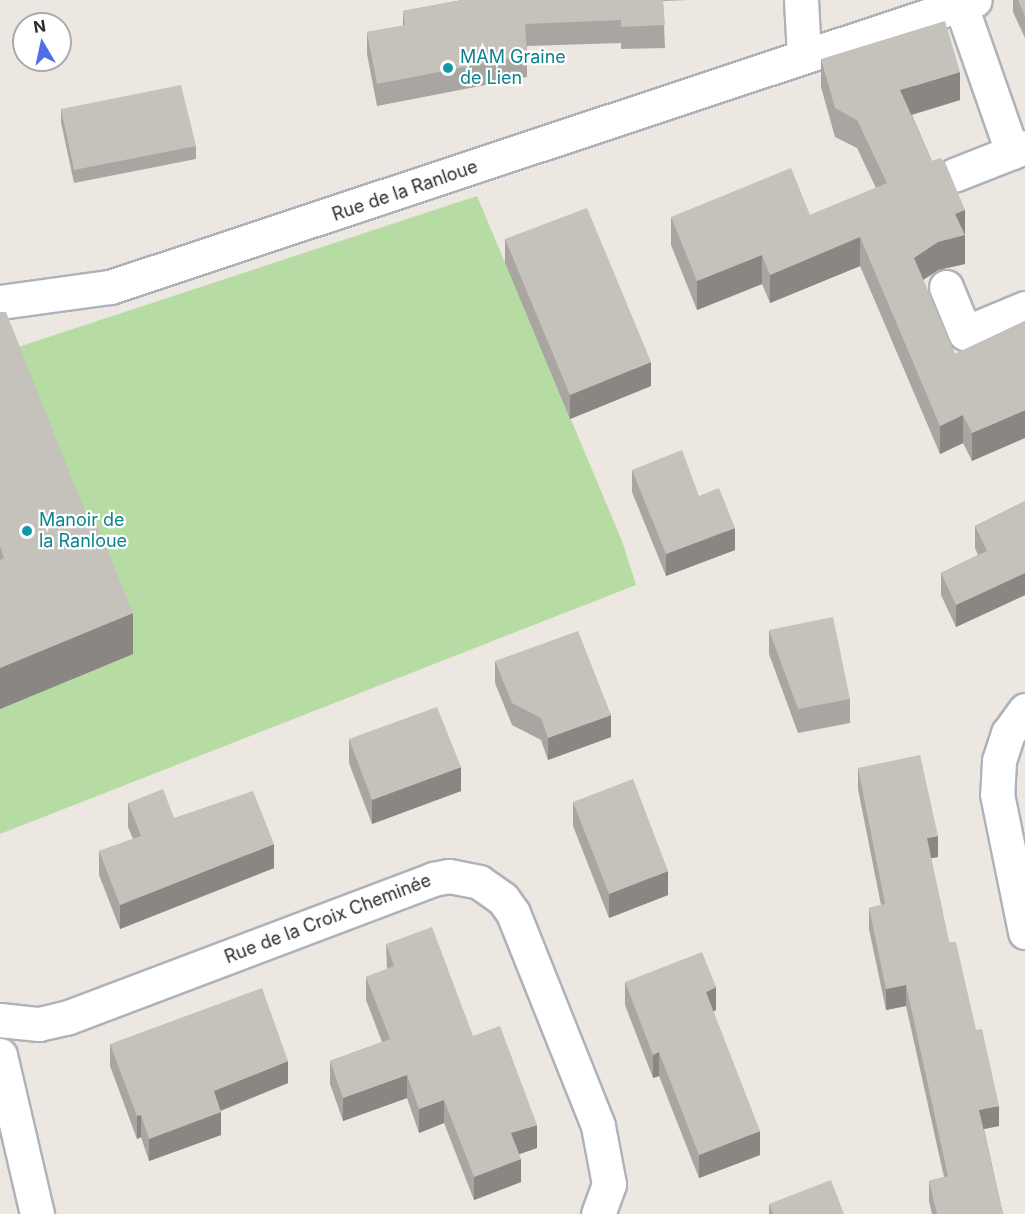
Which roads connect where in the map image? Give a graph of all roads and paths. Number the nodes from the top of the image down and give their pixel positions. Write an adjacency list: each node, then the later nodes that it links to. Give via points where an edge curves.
1 (801, 0): 3 (street)
2 (968, 3): 3 (street, Rue de la Ranloue); 4 (street, Rue de la Ranloue)
3 (804, 56): 7 (street, Rue de la Ranloue, via 110,287)
4 (1018, 150): 5 (street, Rue de la Ranloue)
5 (954, 175)
6 (946, 287): 8 (street, via 965,333)
7 (0, 302)
8 (1025, 308)
9 (1017, 722): 10 (street, via 999,761 998,794)
10 (1025, 932)
11 (0, 1020): 14 (street, Rue de la Croix Cheminée, via 39,1023 66,1018 434,879 448,876 479,882 503,898 513,913 598,1126 609,1184)
12 (0, 1055): 13 (street)
13 (38, 1214)
14 (598, 1214)

